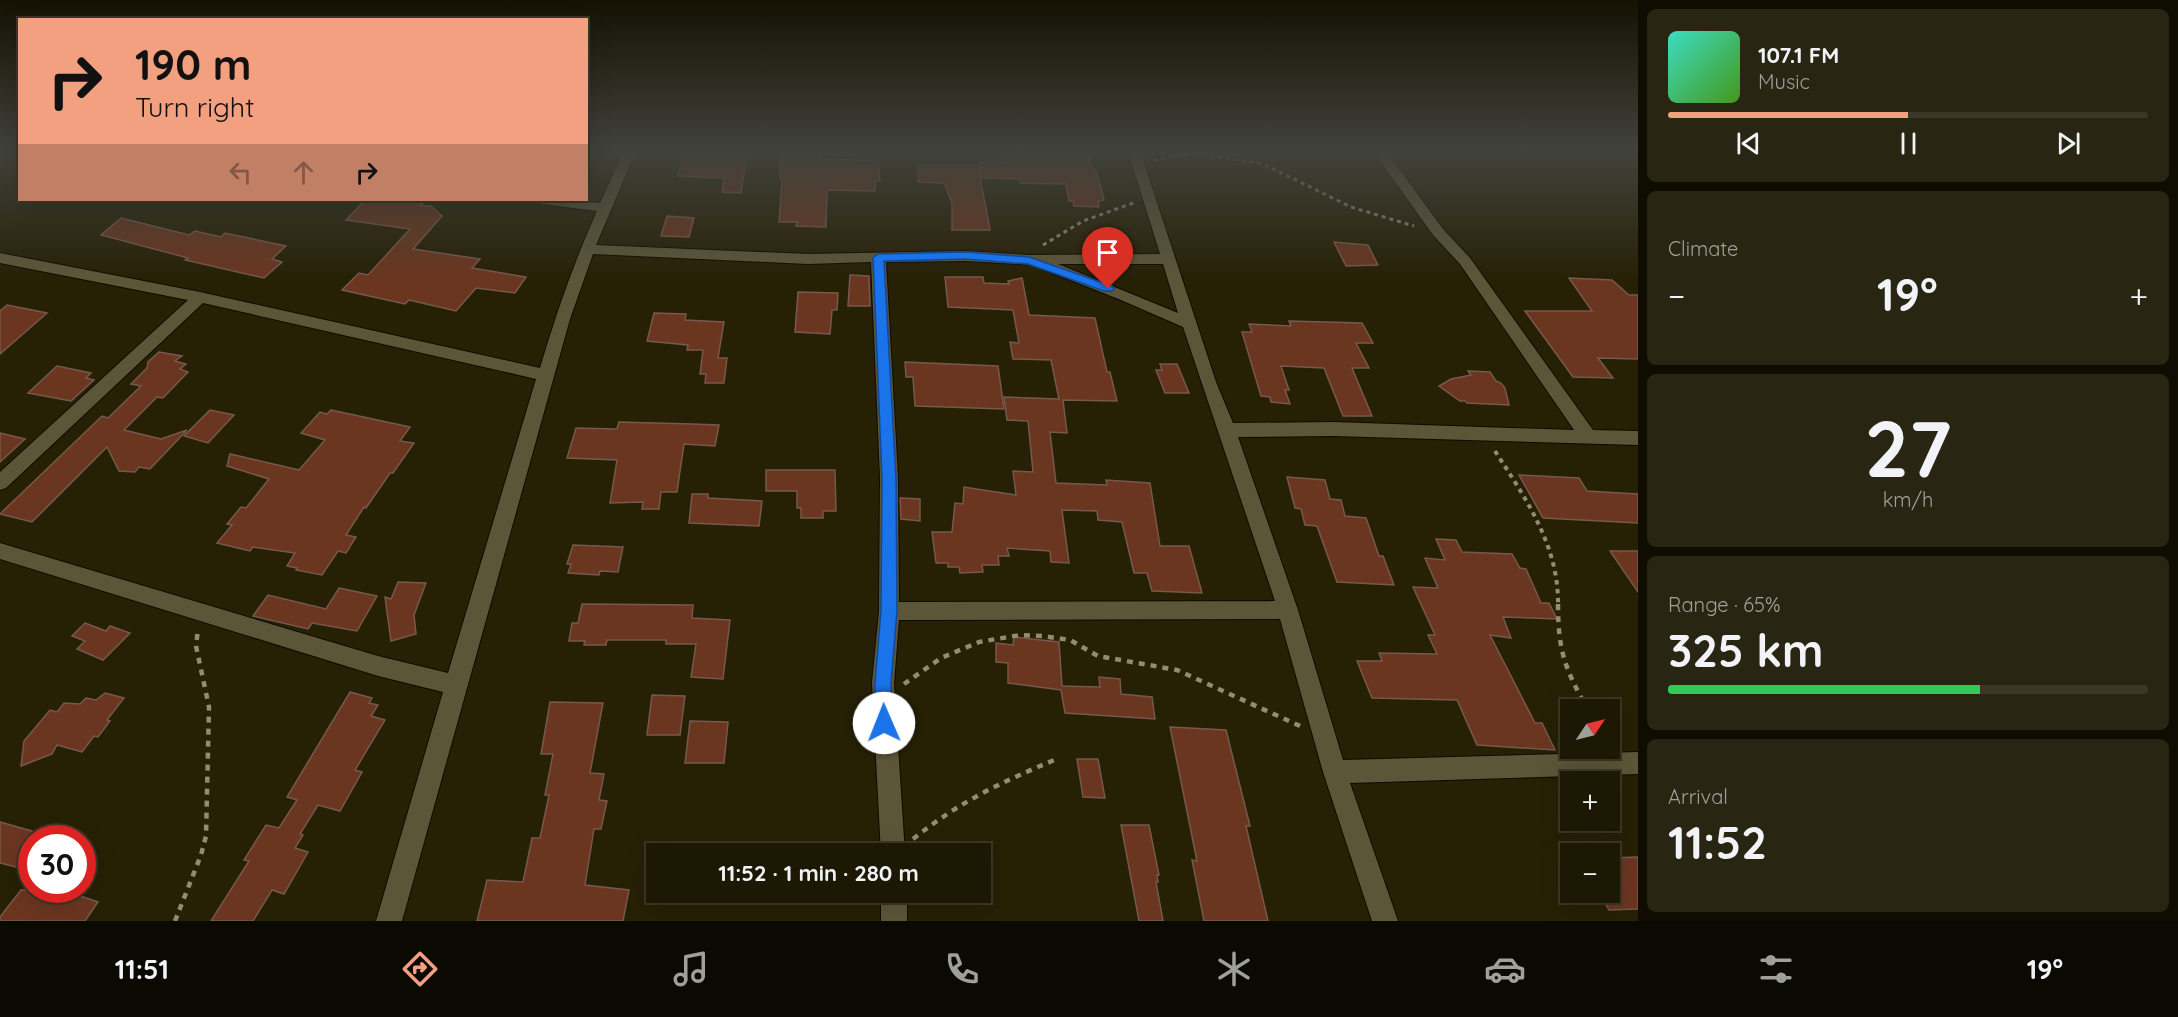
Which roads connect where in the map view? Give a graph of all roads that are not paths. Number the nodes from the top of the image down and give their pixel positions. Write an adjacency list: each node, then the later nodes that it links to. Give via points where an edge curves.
1 (610, 194): 5 (street)
2 (1147, 194): 9 (street)
3 (1410, 194): 15 (street, via 1437,232 1465,261)
4 (550, 201): 5 (street)
5 (604, 208): 6 (street)
6 (587, 249): 8 (street, via 808,259); 13 (street)
7 (0, 258): 11 (street)
8 (878, 258): 10 (street, via 966,256); 20 (street, via 889,478)
9 (1168, 259): 10 (street); 12 (street)
10 (1024, 260): 12 (street, via 1104,287)
11 (200, 297): 13 (street); 17 (street)
12 (1189, 324): 14 (street)
13 (545, 375): 21 (street)
14 (1227, 430): 15 (street, via 1333,429); 19 (street)
15 (1588, 438): 16 (street)
16 (1638, 438)
17 (0, 483)
18 (0, 551): 21 (street, via 378,666)
19 (1288, 610): 20 (street); 23 (street)
20 (889, 611): 24 (street, via 883,687)
21 (456, 685): 26 (street)
22 (1638, 763): 23 (street)
23 (1335, 772): 28 (street)
24 (892, 843)
25 (894, 903): 27 (street)
26 (389, 921)
27 (894, 921)
28 (1385, 921)

